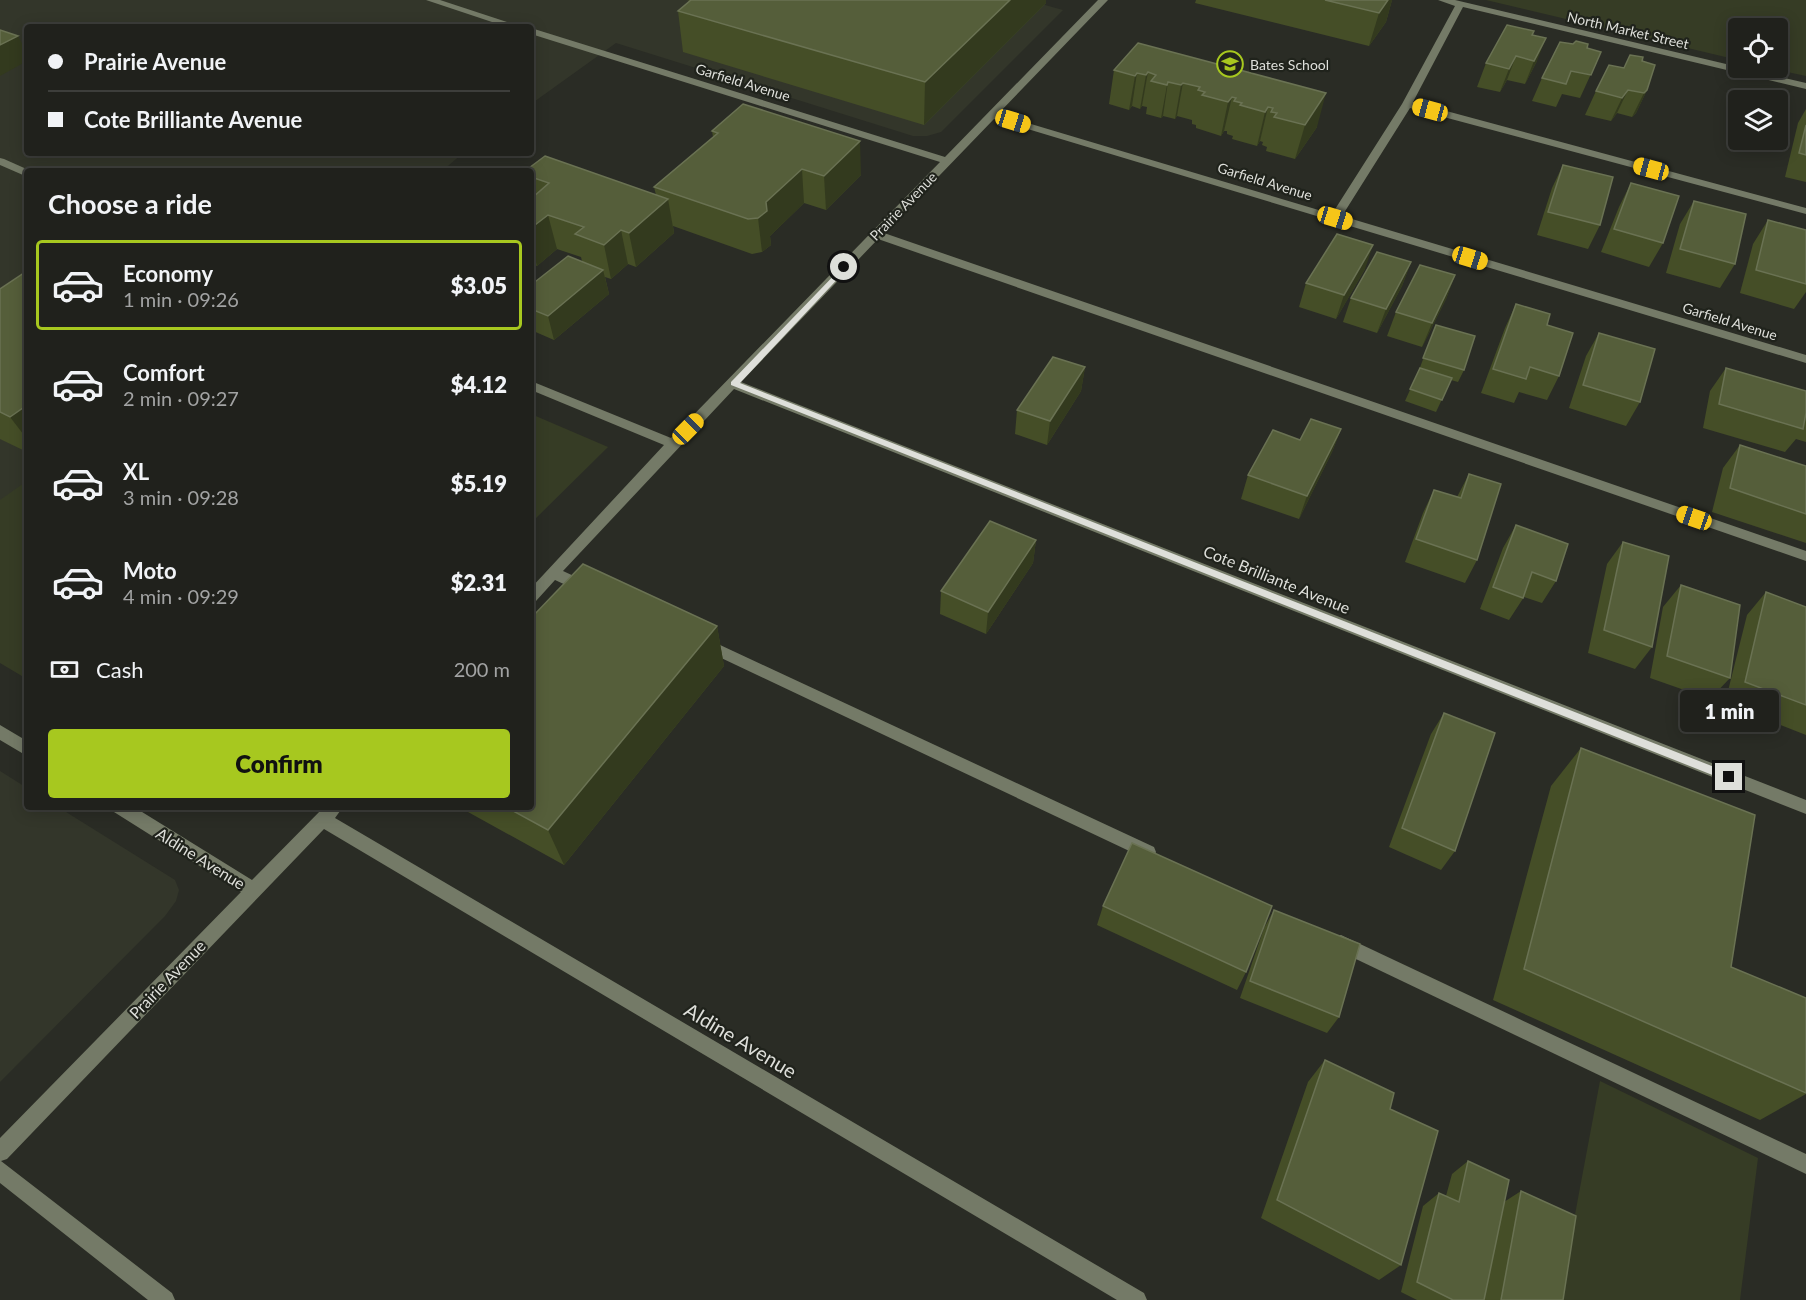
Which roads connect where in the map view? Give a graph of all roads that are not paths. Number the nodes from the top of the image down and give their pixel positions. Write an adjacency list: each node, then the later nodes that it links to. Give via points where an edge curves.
1 (431, 0): 5 (street)
2 (1103, 0): 9 (street, Prairie Avenue)
3 (1443, 0): 4 (street, North Market Street)
4 (1461, 4): 7 (street, North Market Street); 8 (street)
5 (507, 24)
6 (534, 32): 11 (street, Garfield Avenue)
7 (1806, 86)
8 (1407, 104): 13 (street); 14 (street)
9 (991, 115): 11 (street, Prairie Avenue); 14 (street, Garfield Avenue)
10 (0, 161): 12 (street)
11 (946, 161): 15 (street, Prairie Avenue)
12 (24, 172)
13 (1806, 211)
14 (1335, 218): 16 (street, Garfield Avenue)
15 (876, 234): 17 (street, Prairie Avenue); 20 (street)
16 (1806, 359)
17 (734, 384): 19 (street, Prairie Avenue); 27 (street, Cote Brilliante Avenue)
18 (534, 386): 19 (street)
19 (673, 444): 21 (street, Prairie Avenue)
20 (1806, 556)
21 (553, 573): 22 (street); 23 (street, Prairie Avenue)
22 (597, 593)
23 (534, 594)
24 (683, 634): 30 (street)
25 (0, 732): 26 (street)
26 (24, 747)
27 (1806, 807)
28 (125, 810): 31 (street, Aldine Avenue)
29 (328, 813): 31 (street, Prairie Avenue); 37 (street, Aldine Avenue)
30 (1159, 857)
31 (253, 890): 33 (street, Prairie Avenue)
32 (1321, 934): 34 (street)
33 (0, 1152)
34 (1806, 1164)
35 (0, 1171): 36 (street)
36 (165, 1300)
37 (1137, 1300)

